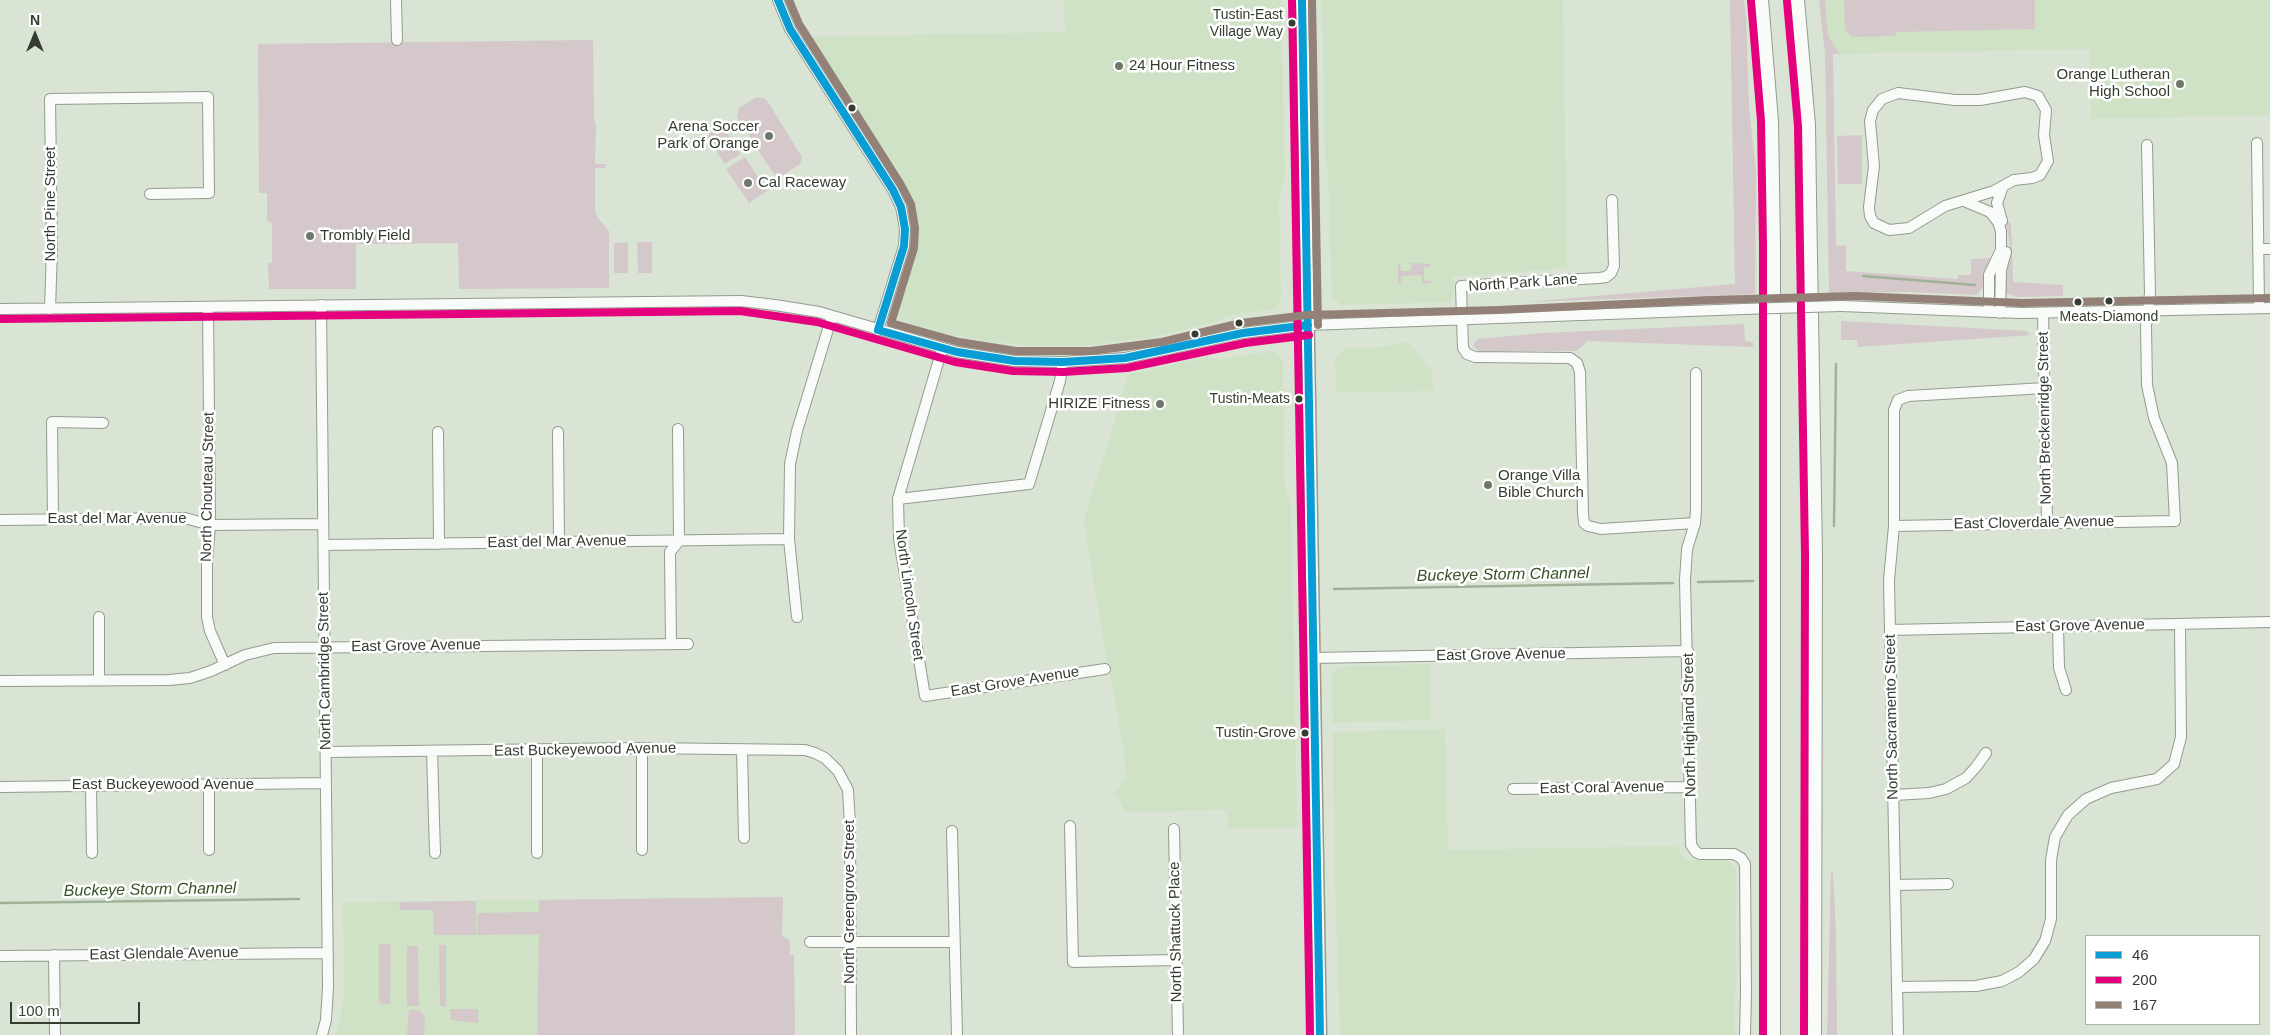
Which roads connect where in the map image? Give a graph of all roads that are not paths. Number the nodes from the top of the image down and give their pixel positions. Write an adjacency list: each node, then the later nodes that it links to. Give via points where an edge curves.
1 (396, 0): 6 (street)
2 (778, 0): 28 (street, via 790,29 901,207 904,246)
3 (1302, 0): 27 (main road)
4 (1761, 0): 107 (highway, via 1771,121 1773,245)
5 (1797, 0): 108 (highway, via 1808,125 1815,555)
6 (397, 40)
7 (2257, 143): 13 (street)
8 (2147, 145): 21 (street, via 2150,293)
9 (2003, 186): 12 (street); 12 (street, via 2014,180 2036,177 2047,166 2046,110 2044,102 2035,94 2025,92 1965,100 1898,93 1882,98 1870,121 1874,166 1869,207 1874,223 1885,230 1904,230 1940,208); 23 (street, via 1997,209 2007,241 2000,270)
10 (150, 194): 20 (street, North Pine Street, via 209,193 208,97 50,98)
11 (1612, 200): 26 (street, North Park Lane, via 1614,266 1606,277 1461,286)
12 (1963, 200): 22 (street, via 1990,212 2001,231 2002,250 1989,275)
13 (2258, 249): 14 (street); 17 (street)
14 (2270, 249)
15 (321, 306): 16 (street); 25 (street, via 721,301 775,305); 42 (street, North Cambridge Street)
16 (208, 307): 20 (street); 43 (street, North Chouteau Street)
17 (2259, 308): 18 (street); 21 (street)
18 (2270, 308)
19 (0, 309): 20 (street)
20 (50, 309)
21 (2146, 310): 24 (street); 41 (street, East Cloverdale Avenue, via 2149,401 2172,463 2175,521)
22 (1989, 312): 23 (street); 26 (street, bridge, via 1841,306)
23 (2000, 313): 24 (street)
24 (2043, 313): 32 (street, North Breckenridge Street)
25 (832, 316): 28 (street); 45 (street, via 793,446)
26 (1462, 320): 27 (street); 40 (street, North Park Lane, via 1463,348 1471,356 1570,358 1577,363 1580,372 1584,522 1588,526 1601,529)
27 (1308, 325): 30 (street, via 1243,333 1126,358); 60 (main road)
28 (878, 330): 29 (street)
29 (942, 348): 30 (street, via 1001,359); 37 (street, North Lincoln Street)
30 (1063, 362): 37 (street, via 1029,484)
31 (1696, 373): 40 (street, North Highland Street)
32 (2045, 388): 41 (street, North Breckenridge Street); 44 (street, North Sacramento Street, via 1915,395 1898,400 1893,418)
33 (103, 423): 38 (street, via 52,422)
34 (678, 429): 46 (street)
35 (438, 432): 48 (street)
36 (558, 432): 47 (street)
37 (898, 499): 66 (street, North Lincoln Street, via 899,540)
38 (54, 519): 39 (street, East del Mar Avenue); 43 (street, East del Mar Avenue, via 185,518)
39 (0, 520)
40 (1695, 523): 59 (street, North Highland Street, via 1686,561)
41 (2047, 523): 44 (street, East Cloverdale Avenue)
42 (323, 524): 43 (street, East del Mar Avenue); 49 (street, North Cambridge Street)
43 (210, 525): 61 (street, North Chouteau Street, via 207,617)
44 (1894, 526): 55 (street, North Sacramento Street, via 1889,580)
45 (789, 539): 46 (street, East del Mar Avenue); 51 (street)
46 (679, 541): 47 (street, East del Mar Avenue); 56 (street, via 670,552)
47 (559, 542): 48 (street, East del Mar Avenue)
48 (440, 544): 49 (street, East del Mar Avenue)
49 (324, 545): 58 (street, North Cambridge Street)
50 (99, 617): 63 (street)
51 (796, 617)
52 (2270, 622): 53 (street, East Grove Avenue)
53 (2180, 624): 54 (street, East Grove Avenue); 99 (street, via 2182,737 2174,764 2157,778 2111,788 2086,800 2068,814 2055,838 2051,860 2051,919 2045,940 2034,959 2002,981 1976,986)
54 (2058, 626): 55 (street, East Grove Avenue); 65 (street, via 2059,668)
55 (1890, 630): 80 (street, North Sacramento Street)
56 (671, 644): 57 (street, East Grove Avenue); 58 (street, East Grove Avenue)
57 (688, 644)
58 (324, 648): 61 (street, East Grove Avenue, via 259,650); 71 (street, North Cambridge Street)
59 (1688, 651): 60 (street, East Grove Avenue); 78 (street, North Highland Street)
60 (1313, 658): 105 (main road)
61 (225, 665): 63 (street, East Grove Avenue, via 190,678)
62 (1105, 668): 66 (street, East Grove Avenue)
63 (99, 680): 64 (street, East Grove Avenue)
64 (0, 681)
65 (2066, 690)
66 (925, 696)
67 (642, 748): 68 (street, East Buckeyewood Avenue); 69 (street, East Buckeyewood Avenue); 86 (street)
68 (537, 750): 70 (street, East Buckeyewood Avenue); 89 (street)
69 (742, 750): 73 (street, East Buckeyewood Avenue, via 805,750 826,758); 84 (street)
70 (432, 751): 71 (street, East Buckeyewood Avenue); 88 (street)
71 (326, 752): 74 (street, North Cambridge Street)
72 (1986, 752): 80 (street, via 1966,778 1946,789)
73 (838, 771): 93 (street, North Greengrove Street, via 848,790)
74 (326, 783): 76 (street, East Buckeyewood Avenue); 95 (street, North Cambridge Street)
75 (91, 785): 76 (street, East Buckeyewood Avenue); 77 (street, East Buckeyewood Avenue); 87 (street)
76 (209, 785): 85 (street)
77 (0, 787)
78 (1691, 787): 79 (street, East Coral Avenue); 106 (street, North Highland Street, via 1693,848 1704,854 1738,856 1744,860 1746,868)
79 (1513, 789)
80 (1894, 795): 91 (street, North Sacramento Street)
81 (1070, 826): 98 (street, via 1073,962)
82 (1174, 828): 98 (street, North Shattuck Place)
83 (952, 831): 94 (street)
84 (744, 838)
85 (209, 850)
86 (642, 850)
87 (92, 853)
88 (434, 853)
89 (537, 853)
90 (1948, 884): 91 (street)
91 (1895, 885): 99 (street, North Sacramento Street)
92 (810, 942): 93 (street)
93 (850, 942): 94 (street); 102 (street, North Greengrove Street)
94 (954, 942): 103 (street)
95 (328, 953): 96 (street, East Glendale Avenue); 101 (street, North Cambridge Street, via 328,1004)
96 (54, 955): 97 (street, East Glendale Avenue); 100 (street)
97 (0, 956)
98 (1176, 960): 104 (street, North Shattuck Place)
99 (1897, 987): 109 (street, North Sacramento Street)
100 (55, 1035)
101 (322, 1035)
102 (851, 1035)
103 (956, 1035)
104 (1178, 1035)
105 (1320, 1035)
106 (1745, 1035)
107 (1773, 1035)
108 (1814, 1035)
109 (1898, 1035)

